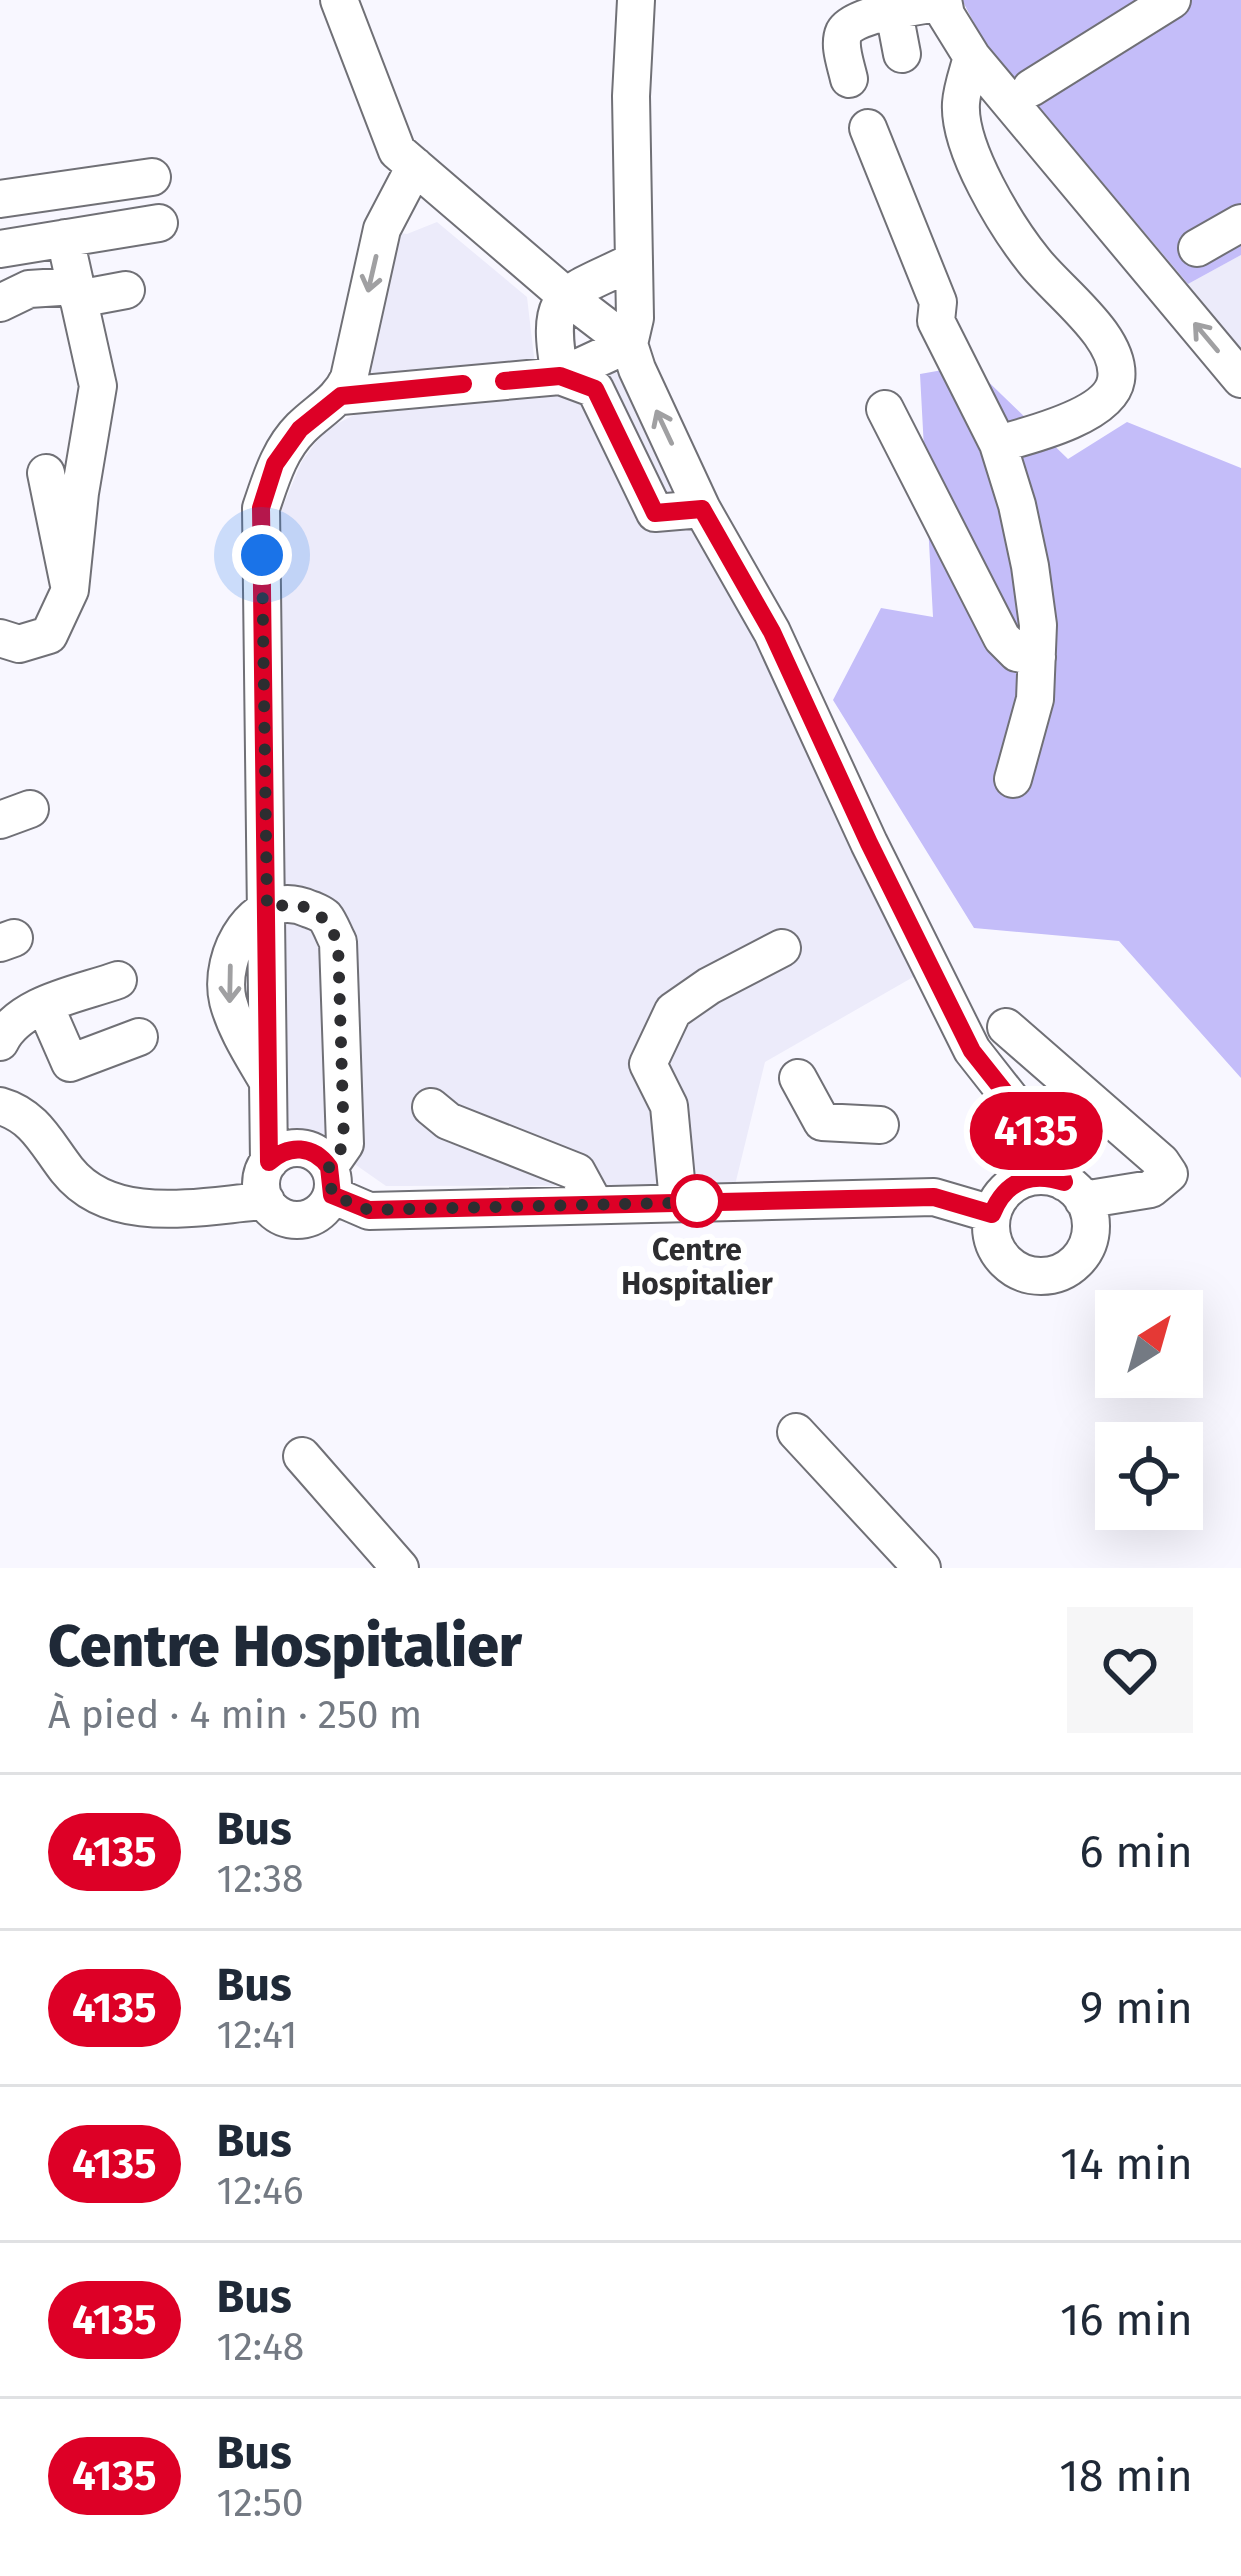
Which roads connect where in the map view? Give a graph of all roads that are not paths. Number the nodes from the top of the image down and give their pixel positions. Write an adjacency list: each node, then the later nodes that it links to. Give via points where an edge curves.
1 (339, 0): 11 (street, via 397,151)
2 (636, 0): 19 (street)
3 (1172, 0): 9 (street)
4 (943, 1): 5 (street); 7 (street)
5 (894, 12): 6 (street); 8 (street, via 855,20 843,33)
6 (902, 54)
7 (972, 57): 26 (street, one-way to 7); 29 (street, via 962,118 986,184 1032,260 1102,334 1115,362 1111,393 1058,429)
8 (849, 79)
9 (1031, 88)
10 (868, 128): 29 (street, via 938,302 936,321)
11 (415, 166): 22 (street); 27 (street, one-way to 27, via 382,229)
12 (152, 177): 13 (street)
13 (0, 199)
14 (158, 223): 16 (street)
15 (1241, 223): 17 (street)
16 (65, 238): 18 (street); 21 (street)
17 (1197, 248)
18 (0, 249)
19 (632, 262): 22 (street); 24 (street)
20 (126, 290): 21 (street)
21 (77, 292): 23 (street, via 29,289); 32 (street, via 98,386)
22 (565, 295): 24 (street); 25 (street, via 552,330)
23 (0, 303)
24 (629, 344): 25 (street); 31 (street, one-way to 24)
25 (560, 376): 27 (street); 31 (street, via 595,389 655,513)
26 (1241, 379)
27 (341, 396): 36 (street, via 300,429 275,464 261,508)
28 (884, 409): 34 (street, via 1002,638 1016,653)
29 (998, 443): 34 (street, via 1030,566)
30 (46, 473): 32 (street)
31 (702, 509): 49 (street, via 772,632 972,1051)
32 (70, 590): 33 (street, via 49,635 19,644)
33 (0, 638)
34 (1037, 657): 35 (street, via 1036,699)
35 (1013, 779)
36 (267, 907): 47 (street, one-way to 47, via 244,927 227,997 268,1082); 48 (street, via 297,903 324,916 338,942 344,1144)
37 (782, 948): 50 (street, via 673,1011 648,1064 669,1106)
38 (118, 980): 39 (street)
39 (45, 1006): 41 (street, via 70,1064); 42 (street, via 8,1026)
40 (1006, 1027): 49 (street, via 1168,1174 1151,1189)
41 (139, 1037)
42 (0, 1042)
43 (797, 1078): 46 (street, via 822,1122)
44 (0, 1106): 51 (street, via 34,1124 70,1174 129,1207)
45 (431, 1107): 52 (street, via 577,1172)
46 (880, 1125)
47 (269, 1162): 48 (street, via 301,1148 322,1158); 51 (street, via 261,1181)
48 (331, 1181): 51 (street, via 322,1211 304,1220 282,1217); 52 (street, via 369,1210)
49 (1074, 1191): 53 (street, via 1035,1176 1020,1180); 53 (street, via 1089,1213 1089,1241 1053,1275 1026,1274 1001,1257)
50 (677, 1201): 52 (street); 53 (street, via 934,1197)
51 (266, 1202)
52 (595, 1204)
53 (992, 1214)
54 (796, 1432): 57 (street)
55 (302, 1456): 56 (street)
56 (400, 1568)
57 (922, 1568)

